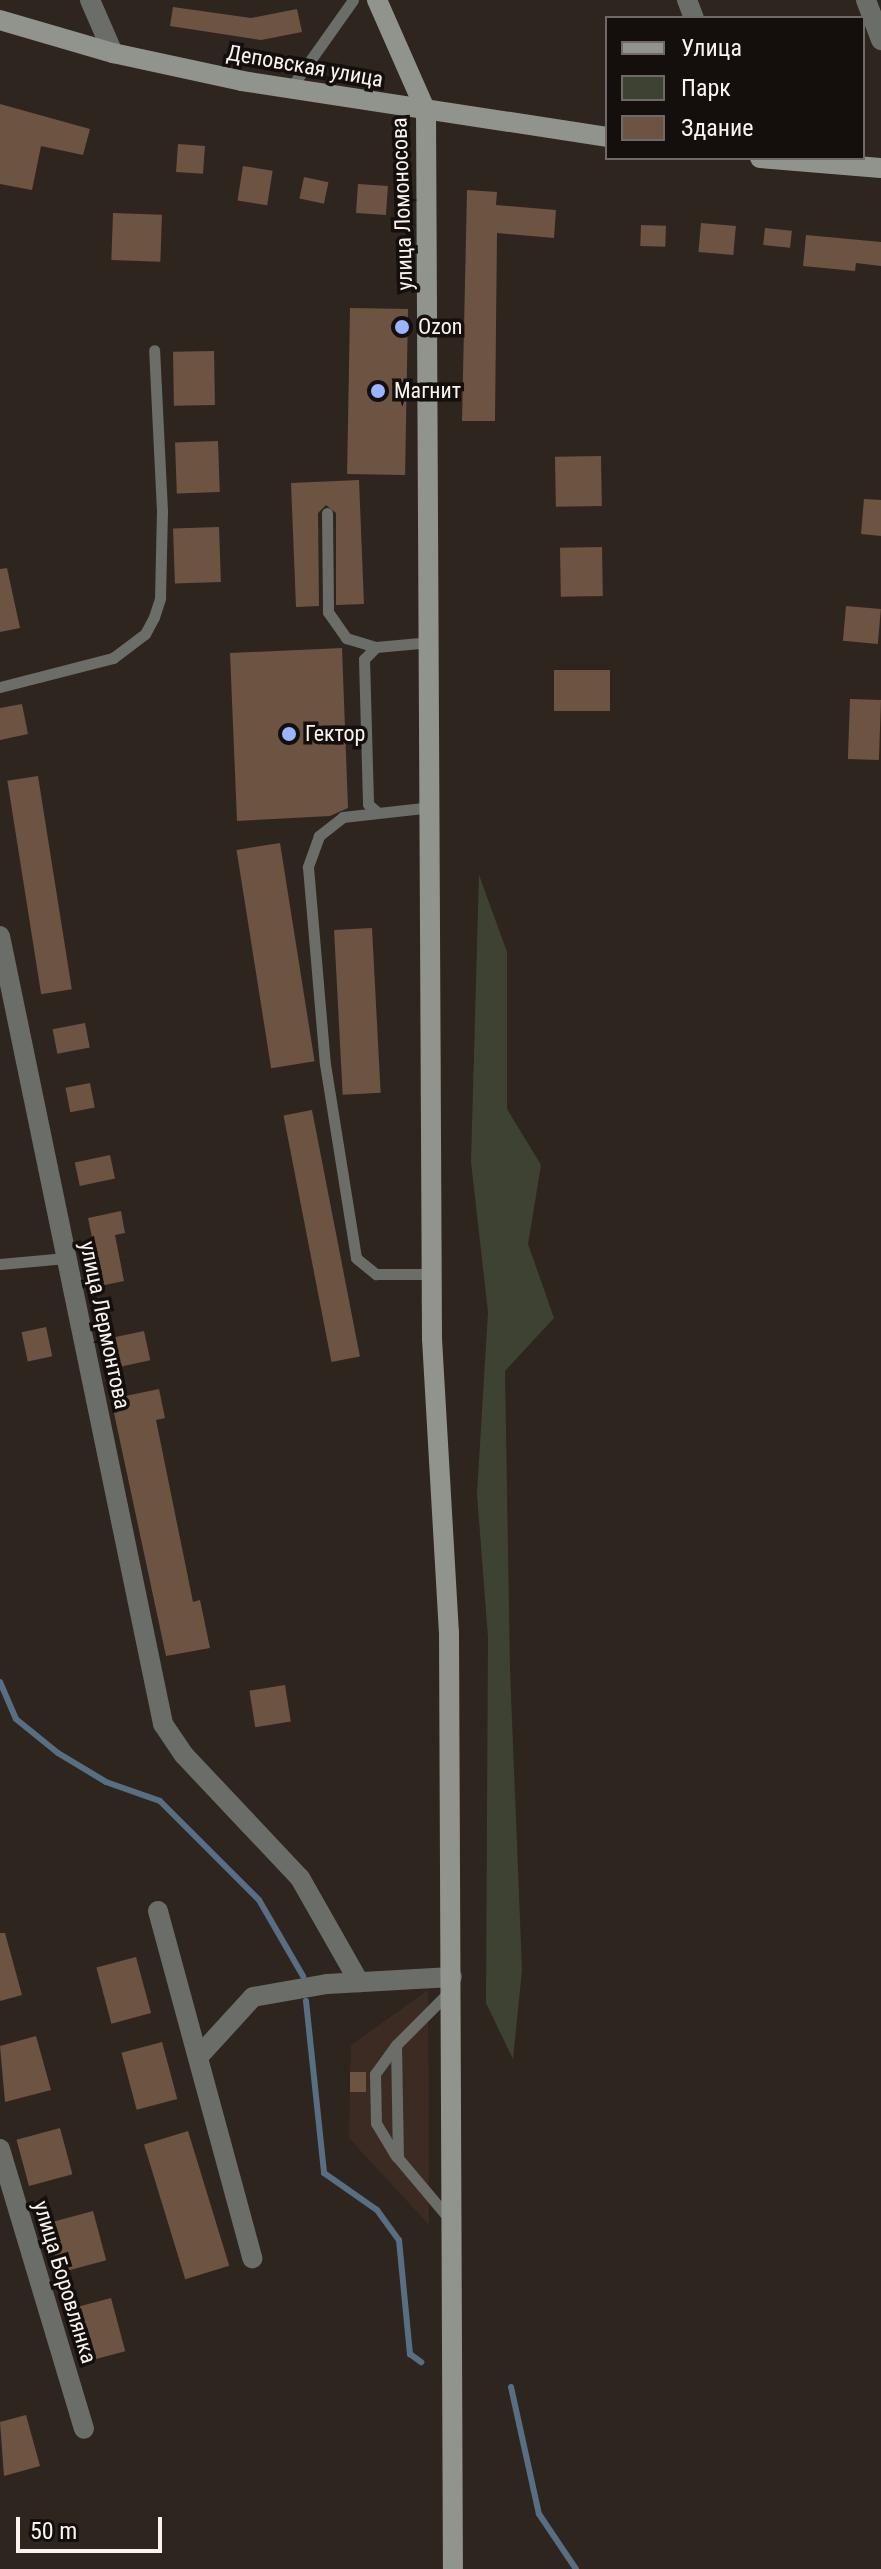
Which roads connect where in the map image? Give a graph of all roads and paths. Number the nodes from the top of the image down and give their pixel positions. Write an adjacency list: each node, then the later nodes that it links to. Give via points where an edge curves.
1 (90, 0): 7 (street)
2 (353, 0): 8 (lane)
3 (377, 0): 9 (main road, улица Ломоносова)
4 (866, 0): 6 (street)
5 (0, 20): 7 (main road, Деповская улица)
6 (881, 40)
7 (113, 53): 8 (main road, Деповская улица)
8 (290, 89): 9 (main road, Деповская улица)
9 (426, 111): 10 (main road, Деповская улица); 15 (main road, улица Ломоносова)
10 (605, 137)
11 (784, 160): 12 (main road)
12 (881, 168)
13 (154, 350): 17 (lane, via 162,511 160,598 154,617 145,634 113,658)
14 (327, 513): 16 (lane, via 328,612 346,638)
15 (431, 642): 16 (lane); 18 (main road, улица Ломоносова)
16 (376, 647): 19 (lane, via 364,659 368,804)
17 (0, 687)
18 (432, 807): 19 (lane); 23 (main road, улица Ломоносова)
19 (378, 813): 23 (lane, via 343,817 319,836 308,867 325,1064 356,1258 376,1274)
20 (0, 936): 21 (street, улица Лермонтова)
21 (66, 1258): 22 (lane); 25 (street, улица Лермонтова, via 163,1724 184,1755 300,1878)
22 (0, 1264)
23 (432, 1274): 26 (main road, улица Ломоносова, via 449,1632)
24 (158, 1911): 28 (street)
25 (359, 1982): 26 (street); 28 (street, via 253,1997)
26 (452, 1983): 27 (lane); 31 (main road, улица Ломоносова)
27 (396, 2045): 30 (lane); 30 (lane, via 375,2074 375,2110 376,2123)
28 (199, 2056): 32 (street)
29 (0, 2149): 33 (street, улица Боровлянка)
30 (398, 2158): 31 (lane)
31 (452, 2223): 34 (main road, улица Ломоносова)
32 (252, 2258)
33 (84, 2429)
34 (453, 2569)

